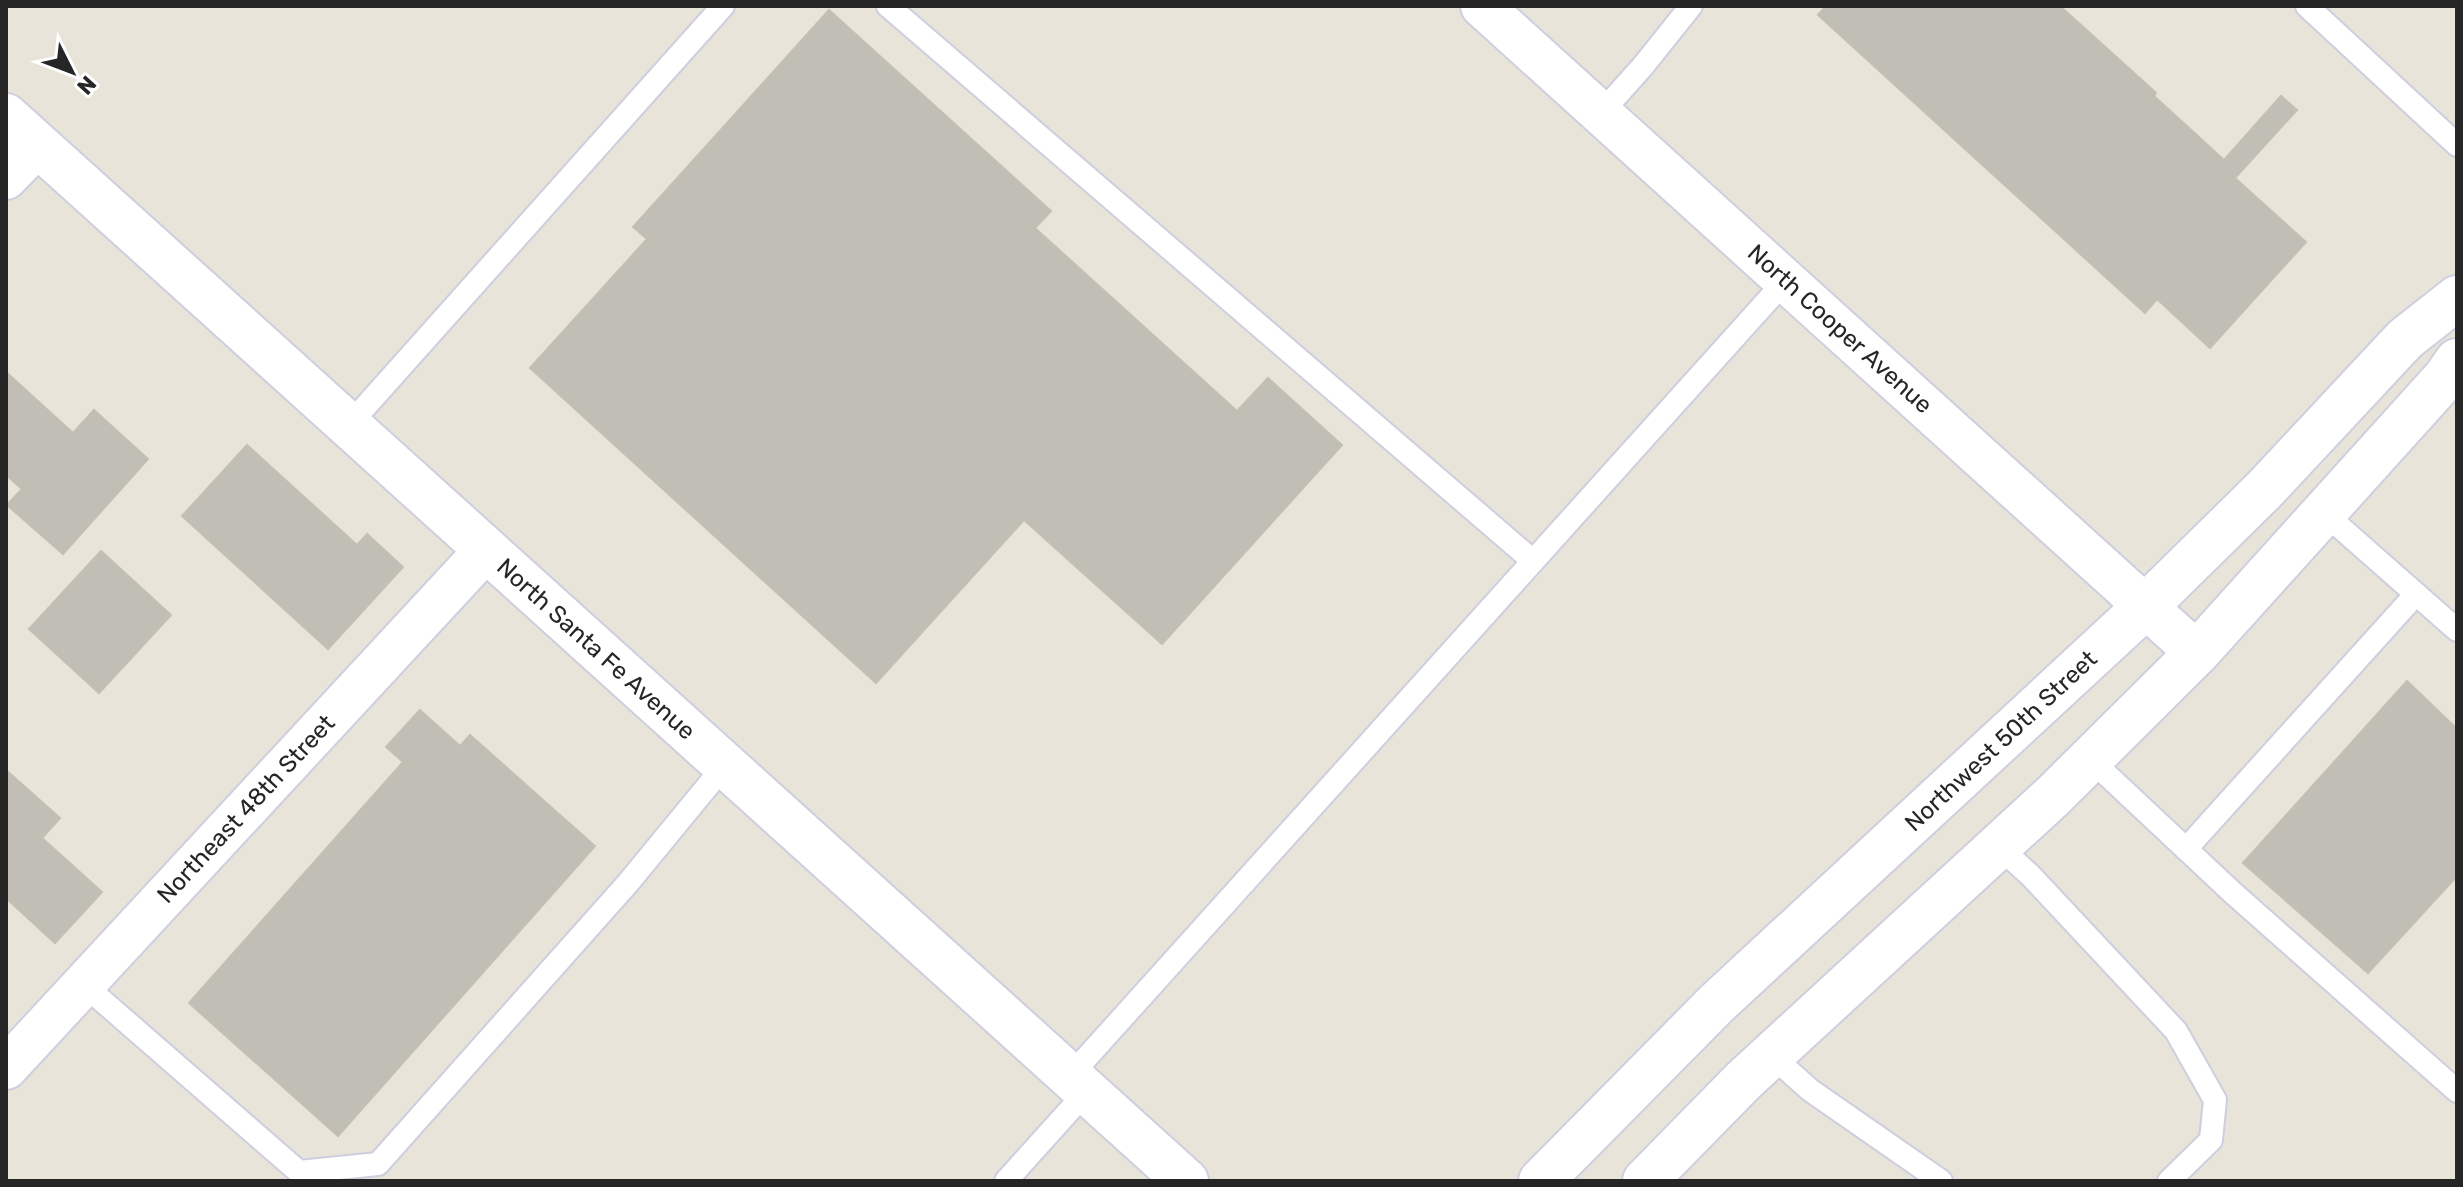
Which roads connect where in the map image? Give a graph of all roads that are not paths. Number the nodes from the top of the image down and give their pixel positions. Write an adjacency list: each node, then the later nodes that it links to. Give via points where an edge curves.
1 (723, 6): 14 (lane)
2 (888, 6): 17 (lane)
3 (1482, 6): 6 (street, North Cooper Avenue)
4 (1691, 6): 6 (lane)
5 (2307, 6): 9 (lane)
6 (1601, 113): 11 (street, North Cooper Avenue)
7 (6, 116): 8 (main road, North Santa Fe Avenue)
8 (38, 145): 10 (street); 14 (main road, North Santa Fe Avenue)
9 (2457, 145)
10 (6, 178)
11 (1786, 280): 17 (lane); 19 (street, North Cooper Avenue)
12 (2457, 298): 19 (main road, Northwest 50th Street, via 2405,339)
13 (2457, 361): 15 (main road)
14 (348, 426): 16 (main road, North Santa Fe Avenue)
15 (2324, 513): 18 (lane); 21 (main road)
16 (486, 550): 23 (main road, North Santa Fe Avenue); 26 (street, Northeast 48th Street)
17 (1533, 561): 29 (lane)
18 (2416, 594): 20 (lane); 25 (lane)
19 (2146, 606): 21 (street, North Cooper Avenue); 33 (main road, Northwest 50th Street, via 1716,1004)
20 (2457, 630)
21 (2197, 653): 22 (main road)
22 (2090, 759): 24 (main road); 25 (lane)
23 (725, 765): 26 (lane, via 628,883 378,1164 299,1172); 29 (main road, North Santa Fe Avenue)
24 (1998, 846): 27 (main road); 36 (lane, via 2176,1031 2215,1100 2211,1140)
25 (2186, 849): 30 (lane)
26 (83, 984): 28 (street, Northeast 48th Street)
27 (1771, 1055): 34 (main road); 35 (lane, via 1810,1090)
28 (6, 1068)
29 (1078, 1084): 31 (lane); 32 (main road, North Santa Fe Avenue)
30 (2457, 1091)
31 (1006, 1181)
32 (1186, 1181)
33 (1541, 1181)
34 (1645, 1181)
35 (1941, 1181)
36 (2169, 1181)

